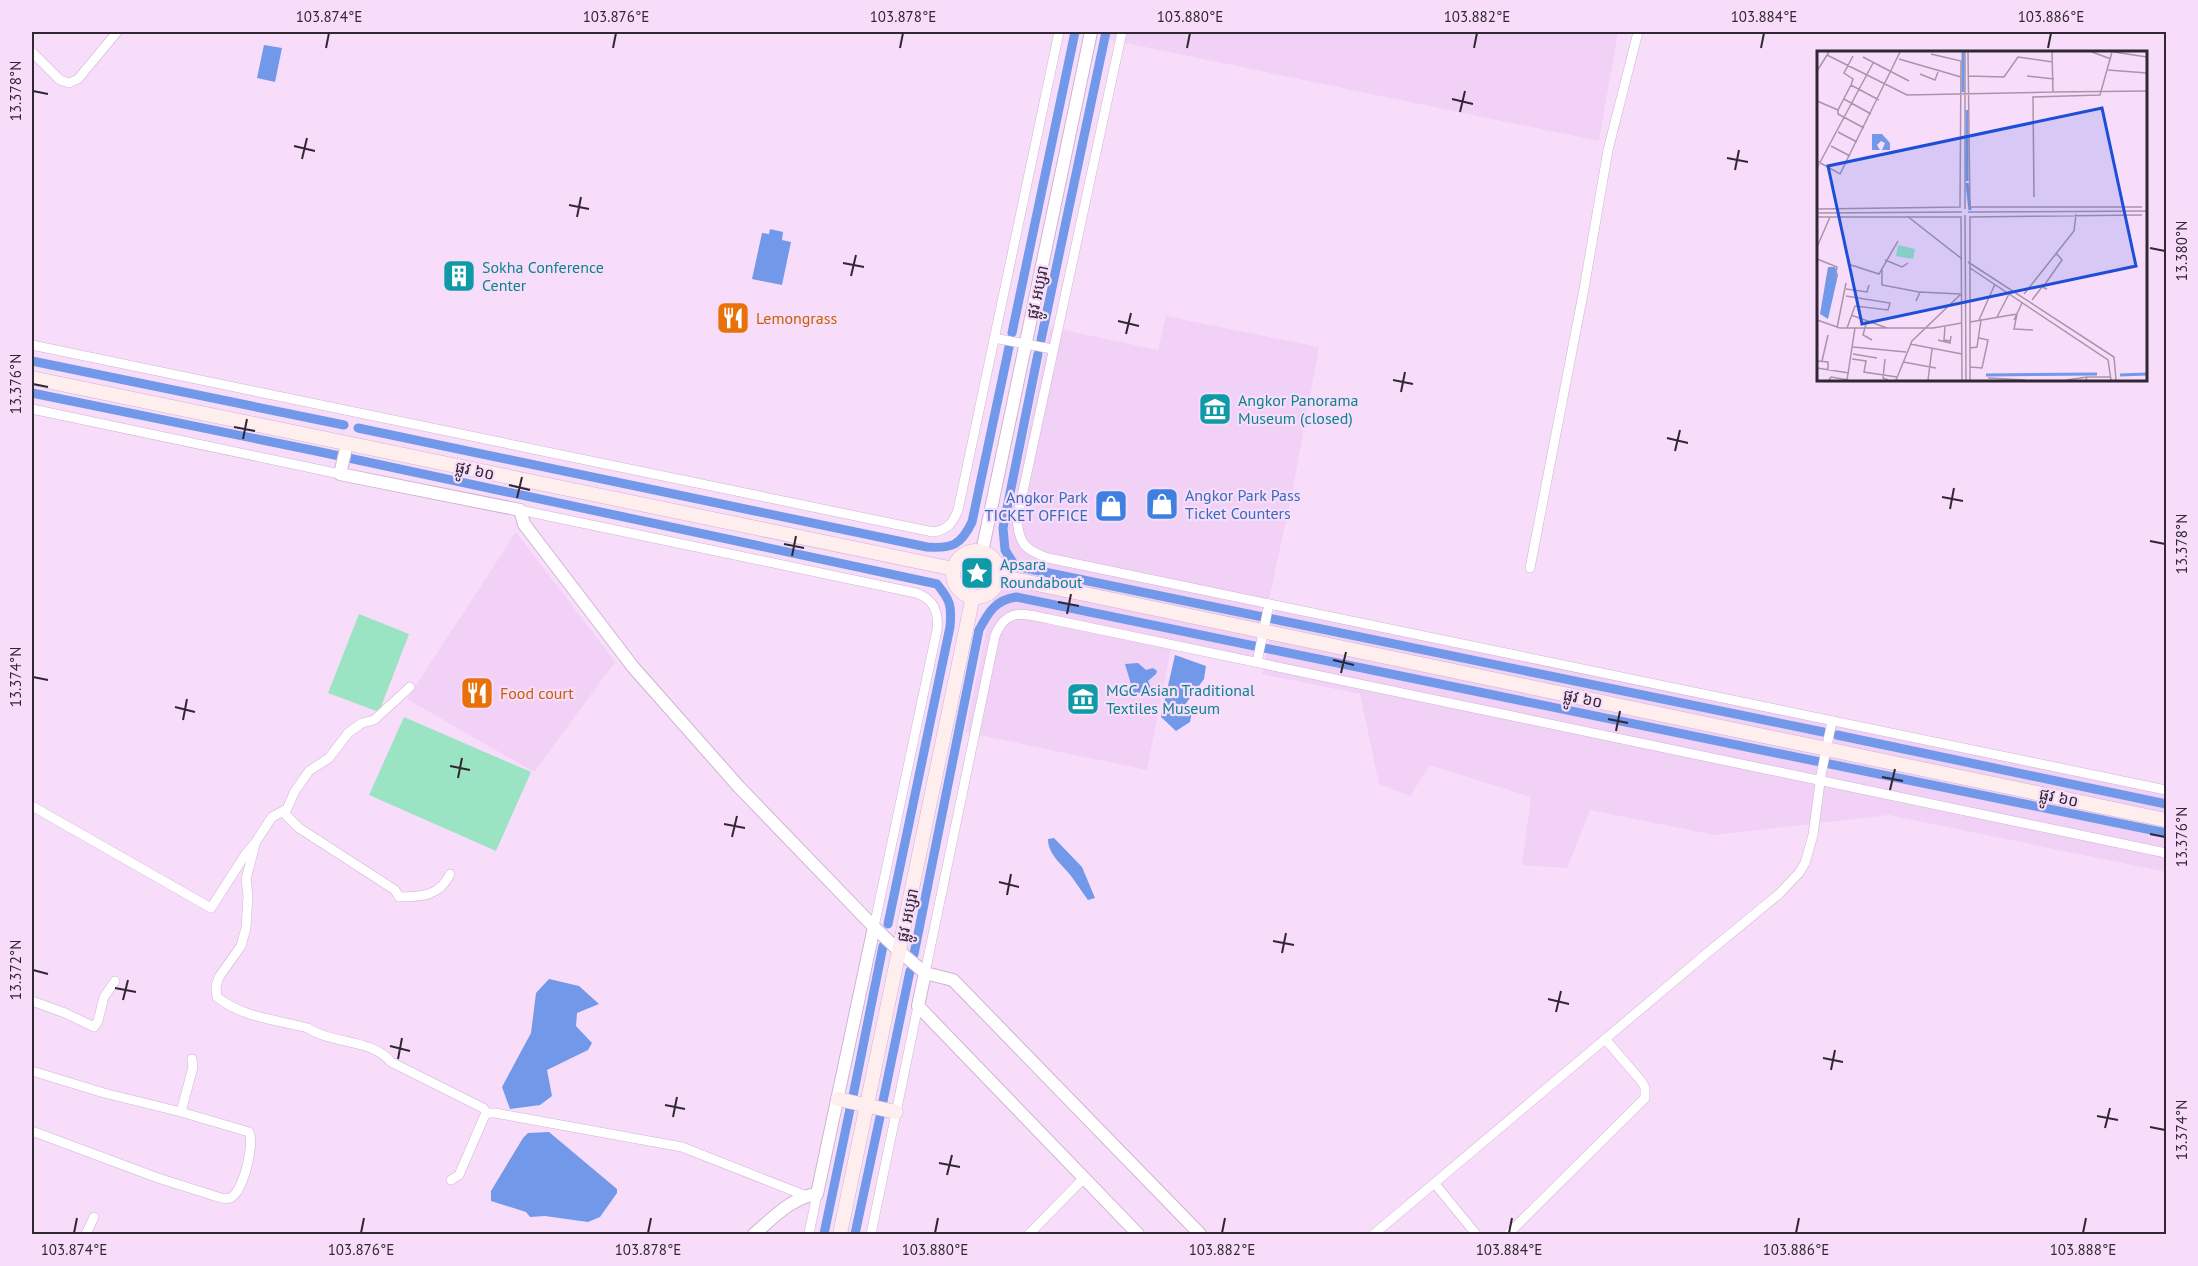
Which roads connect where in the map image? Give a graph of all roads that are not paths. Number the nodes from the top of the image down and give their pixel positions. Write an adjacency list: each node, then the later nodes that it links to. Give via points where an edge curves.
1 (117, 32): 6 (street, via 78,79 69,83 60,80)
2 (1059, 32): 7 (street)
3 (1090, 32): 8 (street, ផ្លូវ អប្សរា)
4 (1122, 32): 10 (street)
5 (1638, 32): 17 (street, via 1608,150)
6 (32, 52)
7 (994, 338): 8 (street); 9 (street, via 958,510 954,521 933,532)
8 (1026, 344): 10 (street); 16 (street, ផ្លូវ អប្សរា)
9 (32, 345)
10 (1052, 349): 21 (street, via 1017,519 1024,546 1048,558)
11 (32, 378): 13 (main road, ផ្លូវ ៦០)
12 (32, 409): 14 (street)
13 (345, 452): 14 (street); 18 (main road, ផ្លូវ ៦០)
14 (340, 474): 15 (street)
15 (520, 510): 35 (street, via 524,524 633,667 739,787); 35 (street, via 916,593 934,605 937,630)
16 (982, 552): 18 (main road, via 963,555); 19 (main road, via 991,556)
17 (1530, 568)
18 (954, 569): 20 (main road, via 957,586)
19 (999, 576): 20 (main road, via 992,590); 22 (main road, ផ្លូវ ៦០)
20 (973, 596): 36 (main road, ផ្លូវ អប្សរា)
21 (1268, 607): 22 (street); 25 (street)
22 (1263, 631): 23 (street); 26 (main road, ផ្លូវ ៦០)
23 (1258, 659): 27 (street); 37 (street, via 1027,614 1016,614 999,625)
24 (410, 687): 30 (street, via 374,720 348,733 329,758 309,771)
25 (1833, 721): 26 (street); 28 (street)
26 (1825, 752): 27 (street); 31 (main road, ផ្លូវ ៦០)
27 (1820, 778): 33 (street); 41 (street, via 1809,853 1799,873)
28 (2166, 790)
29 (32, 806): 32 (street, via 211,908)
30 (283, 812): 32 (street, via 272,817); 34 (street, via 299,828 395,890 399,897 433,894)
31 (2166, 820)
32 (255, 843): 48 (street, via 246,879 246,928 241,946 219,977 217,997 242,1011 375,1050)
33 (2166, 853)
34 (450, 874)
35 (874, 927): 36 (street); 44 (street)
36 (899, 951): 37 (street); 45 (main road, ផ្លូវ អប្សរា)
37 (925, 973): 40 (street); 63 (street, via 953,980)
38 (115, 981): 39 (street, via 104,997 94,1027)
39 (32, 1001)
40 (918, 1006): 47 (street); 50 (street)
41 (1606, 1040): 52 (street); 66 (street, via 1642,1082 1645,1098)
42 (192, 1059): 46 (street)
43 (32, 1071): 46 (street)
44 (838, 1099): 45 (main road); 53 (street)
45 (867, 1106): 47 (main road); 59 (main road, ផ្លូវ អប្សរា)
46 (181, 1112): 49 (street, via 249,1132 252,1138 247,1166 230,1198 158,1178)
47 (896, 1112): 60 (street)
48 (487, 1113): 51 (street, via 459,1175); 54 (street, via 682,1147)
49 (32, 1131)
50 (1085, 1177): 61 (street); 62 (street)
51 (451, 1180)
52 (1435, 1184): 64 (street); 65 (street)
53 (817, 1194): 54 (street); 58 (street)
54 (804, 1196): 57 (street)
55 (94, 1217): 56 (street)
56 (86, 1234)
57 (754, 1234)
58 (809, 1234)
59 (840, 1234)
60 (871, 1234)
61 (1031, 1234)
62 (1138, 1234)
63 (1200, 1234)
64 (1374, 1234)
65 (1476, 1234)
66 (1508, 1234)

